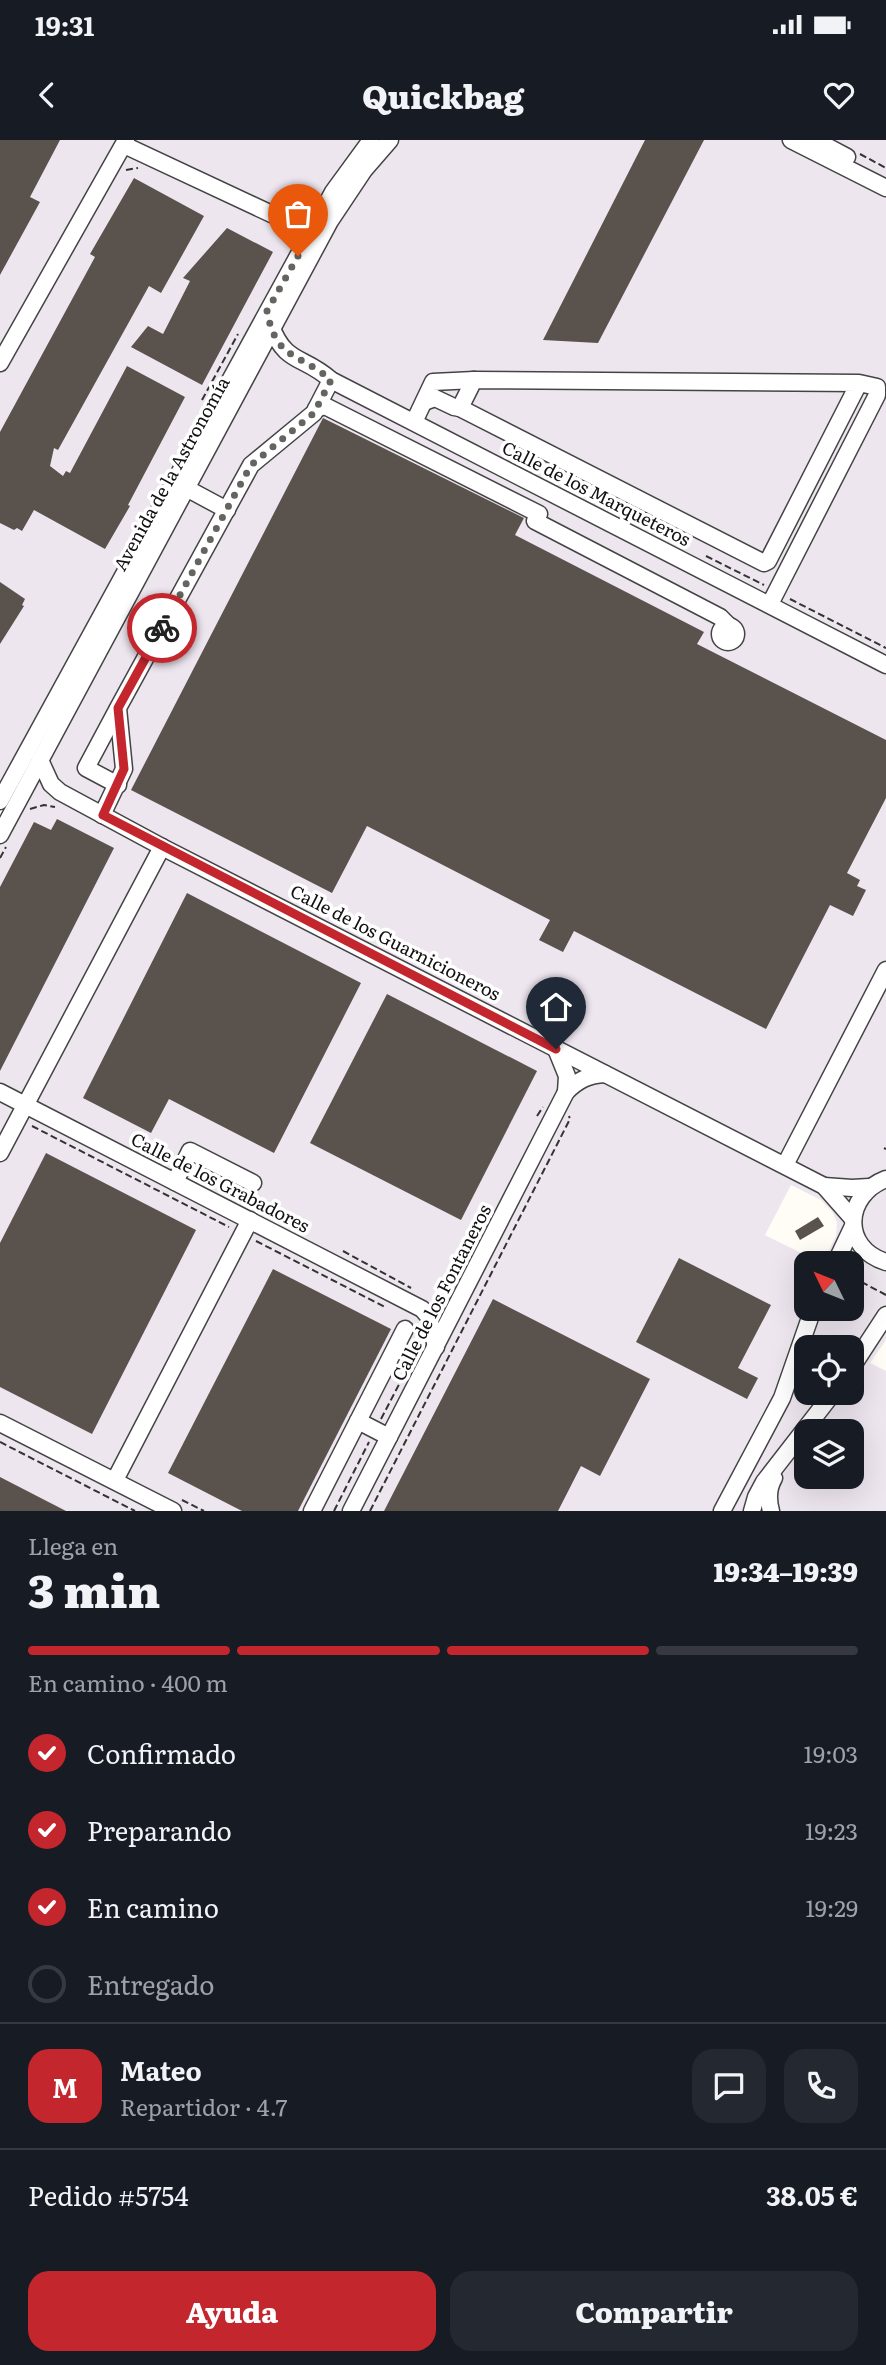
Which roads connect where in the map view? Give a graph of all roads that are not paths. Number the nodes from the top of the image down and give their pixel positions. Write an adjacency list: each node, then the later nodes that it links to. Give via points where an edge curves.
1 (370, 140): 11 (street, Avenida de la Astronomía)
2 (390, 140): 10 (street, Avenida de la Astronomía)
3 (791, 140): 7 (street)
4 (814, 140): 7 (street, via 822,152)
5 (828, 140): 7 (street)
6 (125, 142): 11 (street); 16 (street)
7 (839, 159): 8 (street); 9 (street)
8 (886, 177)
9 (886, 188)
10 (330, 221): 11 (street); 12 (street, Avenida de la Astronomía)
11 (310, 232): 12 (street, via 313,244); 13 (street, Avenida de la Astronomía)
12 (307, 265): 14 (street, Avenida de la Astronomía)
13 (267, 311): 14 (street, Calle de los Marqueteros); 35 (street, Avenida de la Astronomía)
14 (273, 331): 15 (street, Calle de los Marqueteros); 17 (street, Avenida de la Astronomía)
15 (290, 355): 17 (street); 18 (street, Calle de los Marqueteros)
16 (0, 363)
17 (252, 368): 25 (street, Avenida de la Astronomía)
18 (331, 380): 23 (street); 24 (street, Calle de los Marqueteros)
19 (474, 380): 20 (street); 21 (street, via 433,382); 22 (street)
20 (859, 383): 27 (street); 28 (street, via 877,387 877,396)
21 (425, 402): 22 (street, via 435,398); 24 (street)
22 (460, 408): 27 (street, via 764,563)
23 (316, 409): 26 (street, via 251,465); 29 (street, via 325,406 539,514 535,521 720,617)
24 (414, 422): 28 (street, Calle de los Marqueteros)
25 (186, 488): 26 (street); 32 (street, Avenida de la Astronomía)
26 (227, 510): 31 (street)
27 (768, 561): 28 (street, via 776,568)
28 (765, 602): 30 (street, Calle de los Marqueteros)
29 (729, 626)
30 (886, 664)
31 (118, 708): 33 (street, via 124,769); 33 (street, via 86,768)
32 (40, 760): 34 (street, Avenida de la Astronomía); 36 (street, Calle de los Guarnicioneros)
33 (118, 785): 37 (street)
34 (22, 793): 35 (street, Calle de los Guarnicioneros); 36 (street, Calle de los Guarnicioneros, via 48,790); 38 (street, Avenida de la Astronomía)
35 (1, 799)
36 (61, 801): 37 (street, Calle de los Guarnicioneros)
37 (103, 815): 39 (street, Calle de los Guarnicioneros)
38 (4, 838)
39 (162, 847): 41 (street, Calle de los Guarnicioneros); 45 (street)
40 (886, 970): 48 (street)
41 (556, 1049): 42 (street, Calle de los Guarnicioneros); 44 (street, via 567,1076)
42 (605, 1073): 44 (street, via 592,1074); 48 (street, Calle de los Guarnicioneros)
43 (0, 1092): 45 (street, Calle de los Grabadores)
44 (566, 1092): 57 (street, Calle de los Fontaneros)
45 (22, 1112): 46 (street); 49 (street, Calle de los Grabadores)
46 (0, 1153)
47 (885, 1153): 51 (street)
48 (785, 1165): 52 (street, Calle de los Guarnicioneros)
49 (175, 1182): 50 (street, via 190,1151); 54 (street, Calle de los Grabadores)
50 (253, 1183)
51 (877, 1183): 52 (street, Calle de los Guarnicioneros); 53 (street, via 859,1200)
52 (824, 1186): 53 (street, Calle de los Guarnicioneros)
53 (853, 1222): 55 (street); 56 (street, Calle de los Guarnicioneros, via 866,1252)
54 (246, 1227): 58 (street, Calle de los Grabadores); 69 (street)
55 (841, 1251)
56 (886, 1262)
57 (465, 1291): 58 (street, via 449,1304); 62 (street, Calle de los Fontaneros)
58 (425, 1304): 62 (street)
59 (809, 1321): 73 (street, via 782,1398)
60 (884, 1324): 63 (street)
61 (405, 1329): 65 (street)
62 (436, 1347): 67 (street, Calle de los Fontaneros)
63 (864, 1351)
64 (824, 1405): 68 (street)
65 (358, 1421): 67 (street); 71 (street)
66 (0, 1423): 69 (street)
67 (382, 1434): 72 (street, Calle de los Fontaneros)
68 (785, 1457): 74 (street, via 756,1497); 75 (street, via 770,1485)
69 (115, 1480): 70 (street)
70 (173, 1511)
71 (312, 1511)
72 (351, 1511)
73 (722, 1511)
74 (752, 1511)
75 (771, 1511)

